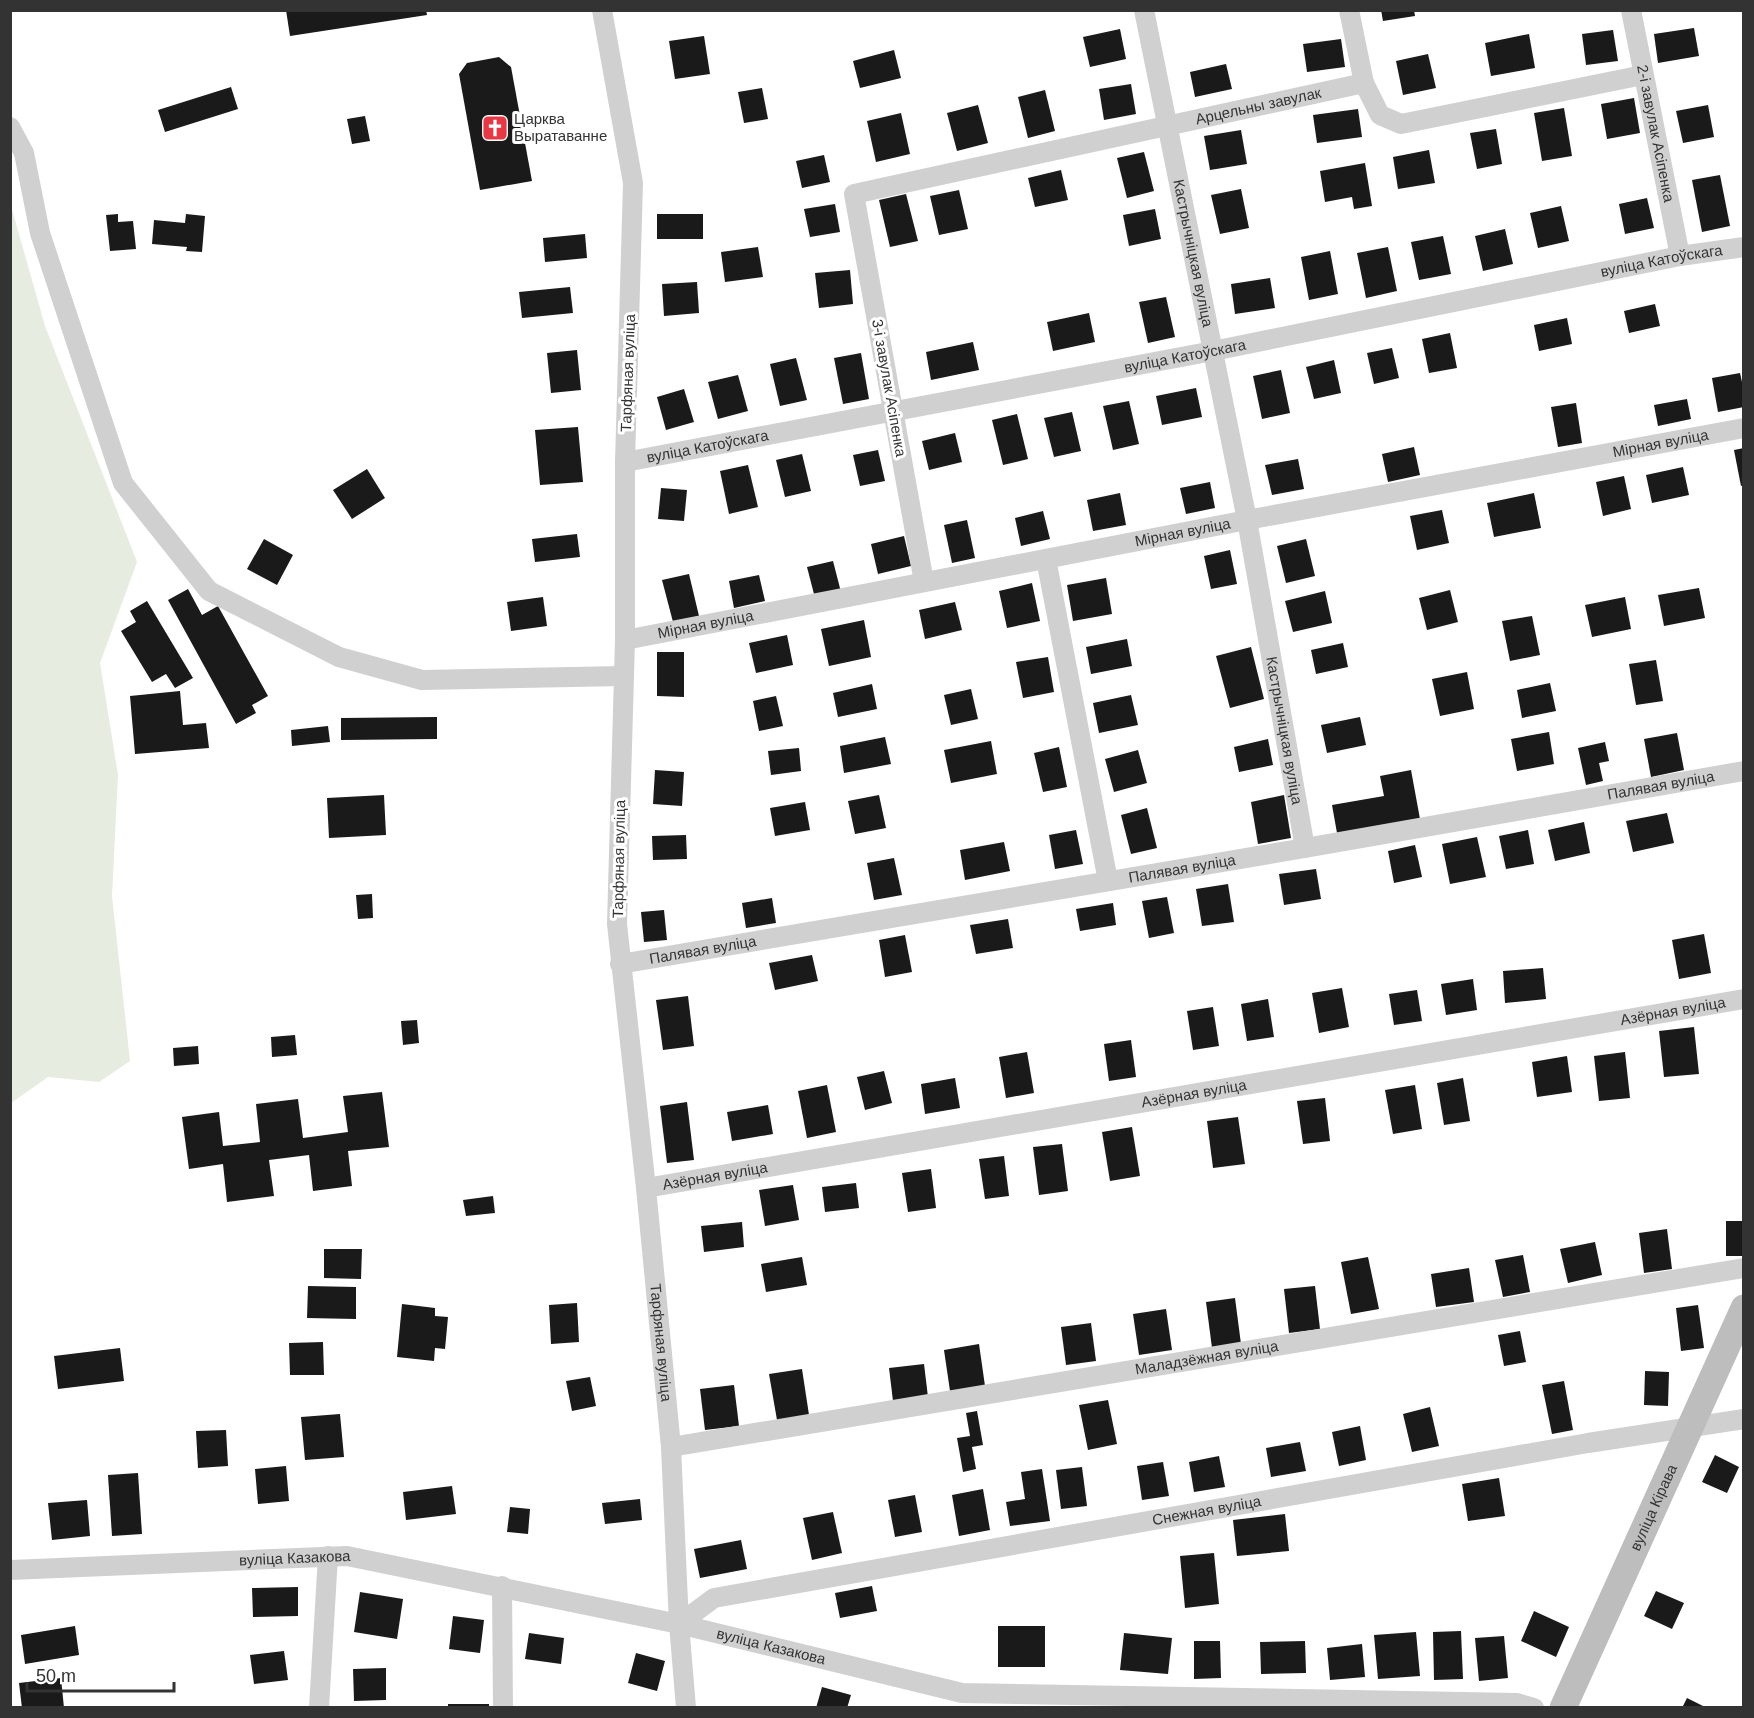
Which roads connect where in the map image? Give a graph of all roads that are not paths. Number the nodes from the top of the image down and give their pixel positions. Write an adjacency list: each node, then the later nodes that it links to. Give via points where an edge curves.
1 (602, 10): 15 (street, Тарфяная вуліца, via 633,183)
2 (1144, 10): 7 (street, Кастрычніцкая вуліца)
3 (1349, 10): 6 (street)
4 (1631, 10): 5 (street, 2-і завулак Асіпенка)
5 (1643, 75): 6 (street, via 1401,124 1380,115); 11 (street, 2-і завулак Асіпенка)
6 (1364, 83): 7 (street, Арцельны завулак)
7 (1167, 125): 9 (street, Арцельны завулак); 12 (street, Кастрычніцкая вуліца)
8 (10, 127): 20 (street, via 24,153 40,232 123,483 209,591 339,657 422,680)
9 (854, 194): 13 (street, 3-і завулак Асіпенка)
10 (1743, 247): 11 (street, вуліца Катоўскага)
11 (1680, 256): 12 (street, вуліца Катоўскага)
12 (1213, 351): 13 (street, вуліца Катоўскага); 16 (street, Кастрычніцкая вуліца)
13 (893, 411): 15 (street, вуліца Катоўскага); 18 (street, 3-і завулак Асіпенка)
14 (1743, 428): 16 (street, Мірная вуліца)
15 (625, 462): 19 (street, Тарфяная вуліца)
16 (1247, 520): 17 (street, Мірная вуліца); 22 (street, Кастрычніцкая вуліца)
17 (1046, 559): 18 (street, Мірная вуліца); 23 (street)
18 (924, 582): 19 (street, Мірная вуліца)
19 (625, 640): 20 (street, Тарфяная вуліца)
20 (623, 676): 24 (street, Тарфяная вуліца, via 617,924)
21 (1743, 771): 22 (street, Палявая вуліца)
22 (1305, 848): 23 (street, Палявая вуліца)
23 (1108, 881): 24 (street, Палявая вуліца)
24 (620, 964): 26 (street, Тарфяная вуліца)
25 (1743, 999): 26 (street, Азёрная вуліца)
26 (646, 1188): 31 (street, Тарфяная вуліца)
27 (1743, 1269): 31 (street, Маладзёжная вуліца)
28 (1743, 1308): 30 (main road, вуліца Кірава)
29 (1743, 1419): 30 (street, Снежная вуліца)
30 (1691, 1428): 35 (street, Снежная вуліца, via 714,1598); 41 (main road, вуліца Кірава)
31 (670, 1447): 35 (street, Тарфяная вуліца)
32 (328, 1556): 33 (street, вуліца Казакова); 34 (street, вуліца Казакова, via 347,1556); 37 (street)
33 (10, 1570)
34 (502, 1586): 35 (street, вуліца Казакова); 38 (street)
35 (679, 1624): 36 (street, вуліца Казакова); 39 (street, Тарфяная вуліца)
36 (962, 1700): 40 (street, вуліца Казакова, via 1505,1703)
37 (319, 1707)
38 (503, 1707)
39 (686, 1707)
40 (1534, 1707)
41 (1563, 1707)

